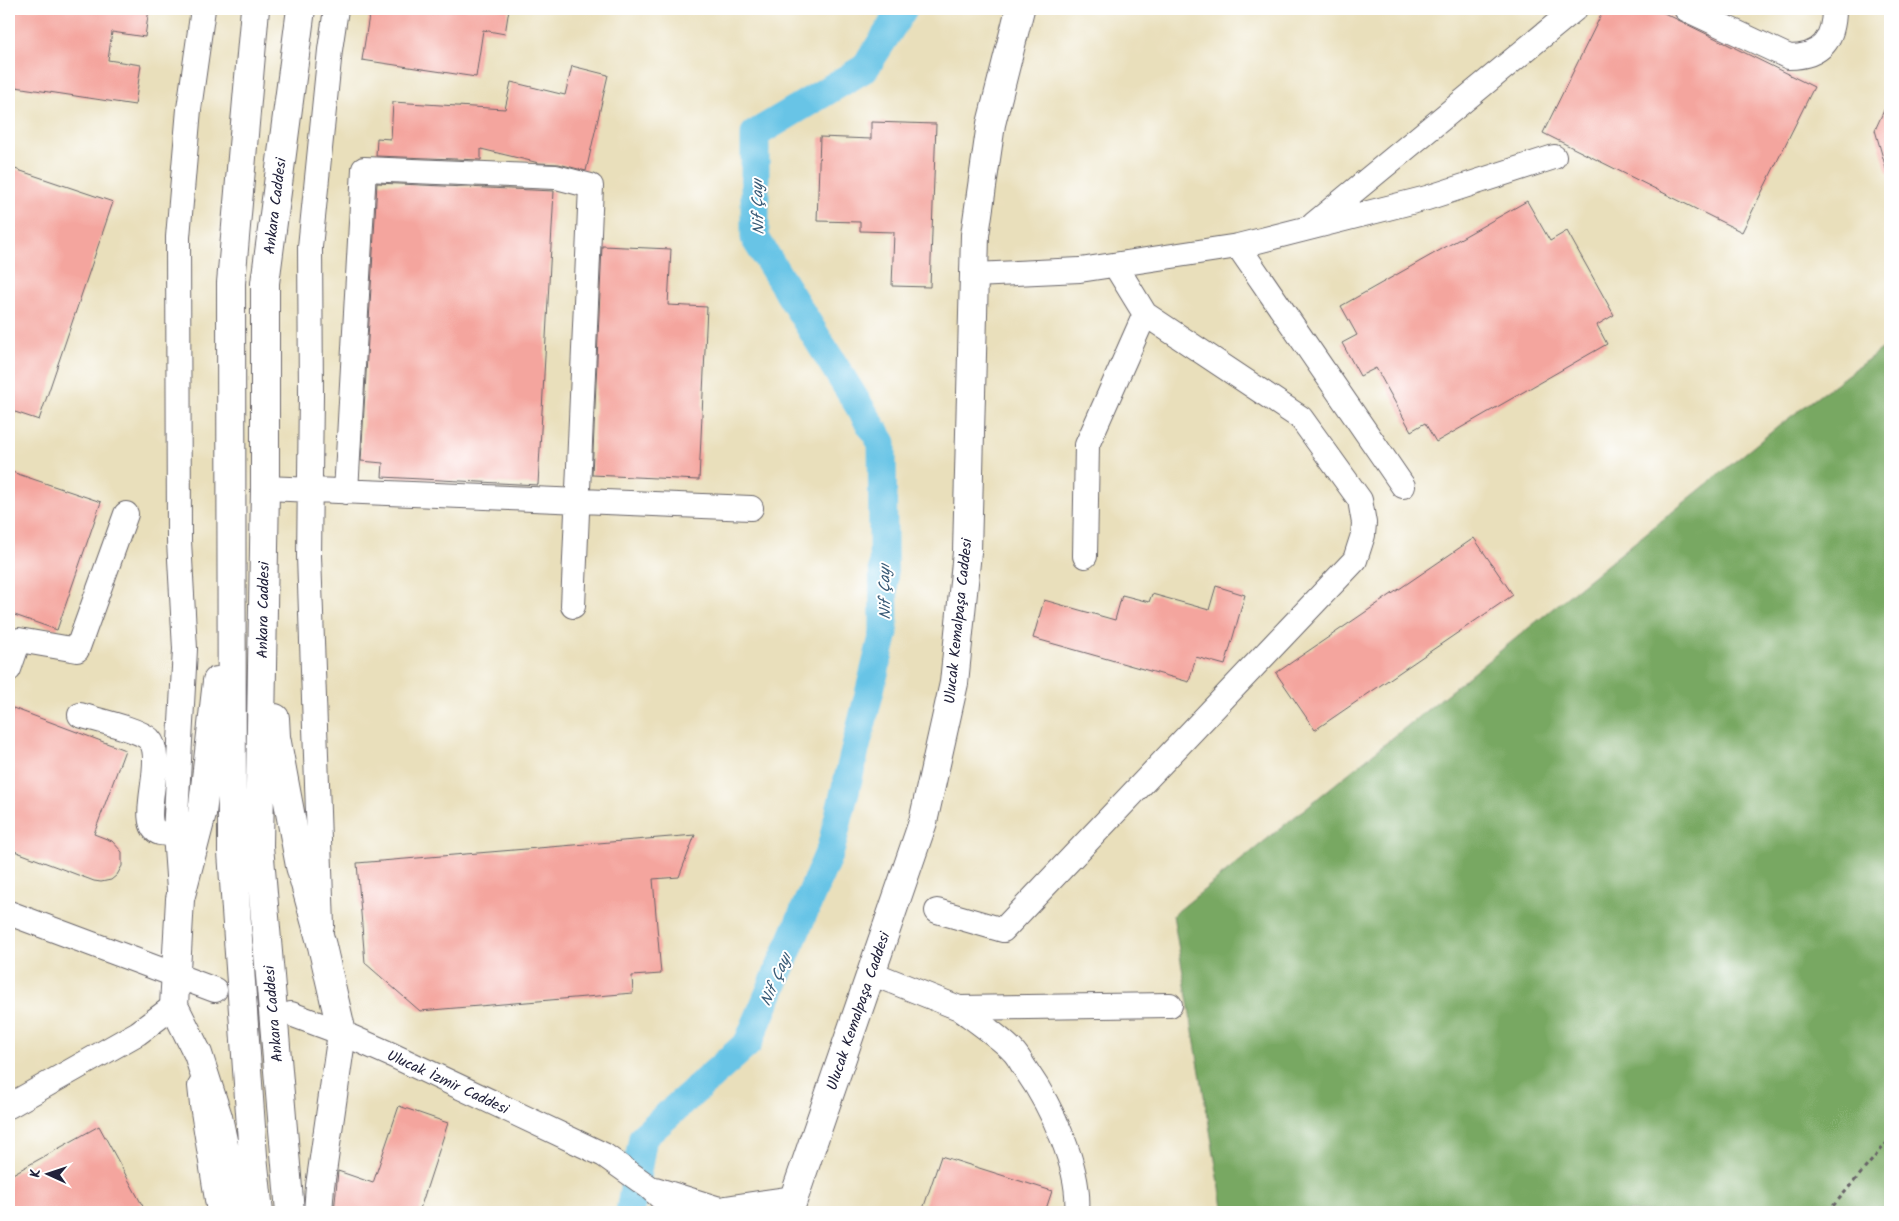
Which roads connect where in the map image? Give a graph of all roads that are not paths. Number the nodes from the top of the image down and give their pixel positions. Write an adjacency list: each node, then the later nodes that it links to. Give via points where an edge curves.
1 (203, 9): 28 (street, via 189,109 178,237 179,541 185,649)
2 (255, 9): 22 (main road, Ankara Caddesi, via 231,283)
3 (301, 9): 16 (main road, Ankara Caddesi, via 265,283)
4 (336, 9): 17 (street, via 310,247)
5 (1020, 9): 13 (main road, Ulucak Kemalpaşa Caddesi, via 991,124 975,235)
6 (1575, 9): 10 (street)
7 (1686, 9): 8 (street, via 1789,57 1797,57 1826,42 1834,26)
8 (1834, 9)
9 (1554, 157): 10 (street, via 1427,198)
10 (1309, 228): 11 (street)
11 (1238, 246): 12 (street); 15 (street)
12 (1115, 265): 13 (street, via 1080,270); 14 (street)
13 (974, 275): 33 (main road, Ulucak Kemalpaşa Caddesi, via 967,552 954,683 923,822)
14 (1146, 314): 23 (street, via 1087,445); 30 (street, via 1301,418 1360,500 1364,523 1360,548 1355,560 1003,930)
15 (1403, 486)
16 (265, 488): 17 (street); 24 (main road, Ankara Caddesi)
17 (310, 490): 18 (street); 32 (street, via 309,556)
18 (346, 492): 19 (street); 19 (street, via 364,169 556,178 591,186)
19 (577, 501): 20 (street); 25 (street)
20 (752, 508)
21 (126, 514): 26 (street, via 77,650 19,640)
22 (232, 548): 29 (main road, via 202,814); 47 (main road, Ankara Caddesi, via 232,852)
23 (1085, 556)
24 (263, 581): 32 (main road, via 276,737 300,866); 48 (main road, Ankara Caddesi, via 259,846)
25 (573, 606)
26 (9, 669)
27 (80, 715): 28 (street, via 139,733 152,744 156,756 150,820 157,832)
28 (175, 834): 29 (street)
29 (180, 899): 34 (main road)
30 (937, 911)
31 (9, 913): 34 (street)
32 (322, 946): 40 (main road)
33 (871, 974): 38 (street); 44 (main road, Ulucak Kemalpaşa Caddesi)
34 (176, 976): 35 (street); 37 (main road)
35 (215, 990)
36 (1170, 1005): 38 (street)
37 (174, 1006): 41 (main road); 42 (street, via 138,1033)
38 (960, 1008): 51 (street, via 1014,1051 1046,1104 1060,1131 1075,1181)
39 (291, 1014): 40 (street, Ulucak İzmir Caddesi)
40 (342, 1033): 43 (street, Ulucak İzmir Caddesi, via 604,1155); 49 (main road)
41 (198, 1054): 45 (street, via 202,1105); 46 (main road, via 218,1117)
42 (9, 1106)
43 (649, 1187): 44 (street, via 719,1208); 50 (street)
44 (791, 1205)
45 (219, 1212)
46 (238, 1212)
47 (259, 1212)
48 (290, 1212)
49 (318, 1212)
50 (676, 1212)
51 (1077, 1212)

